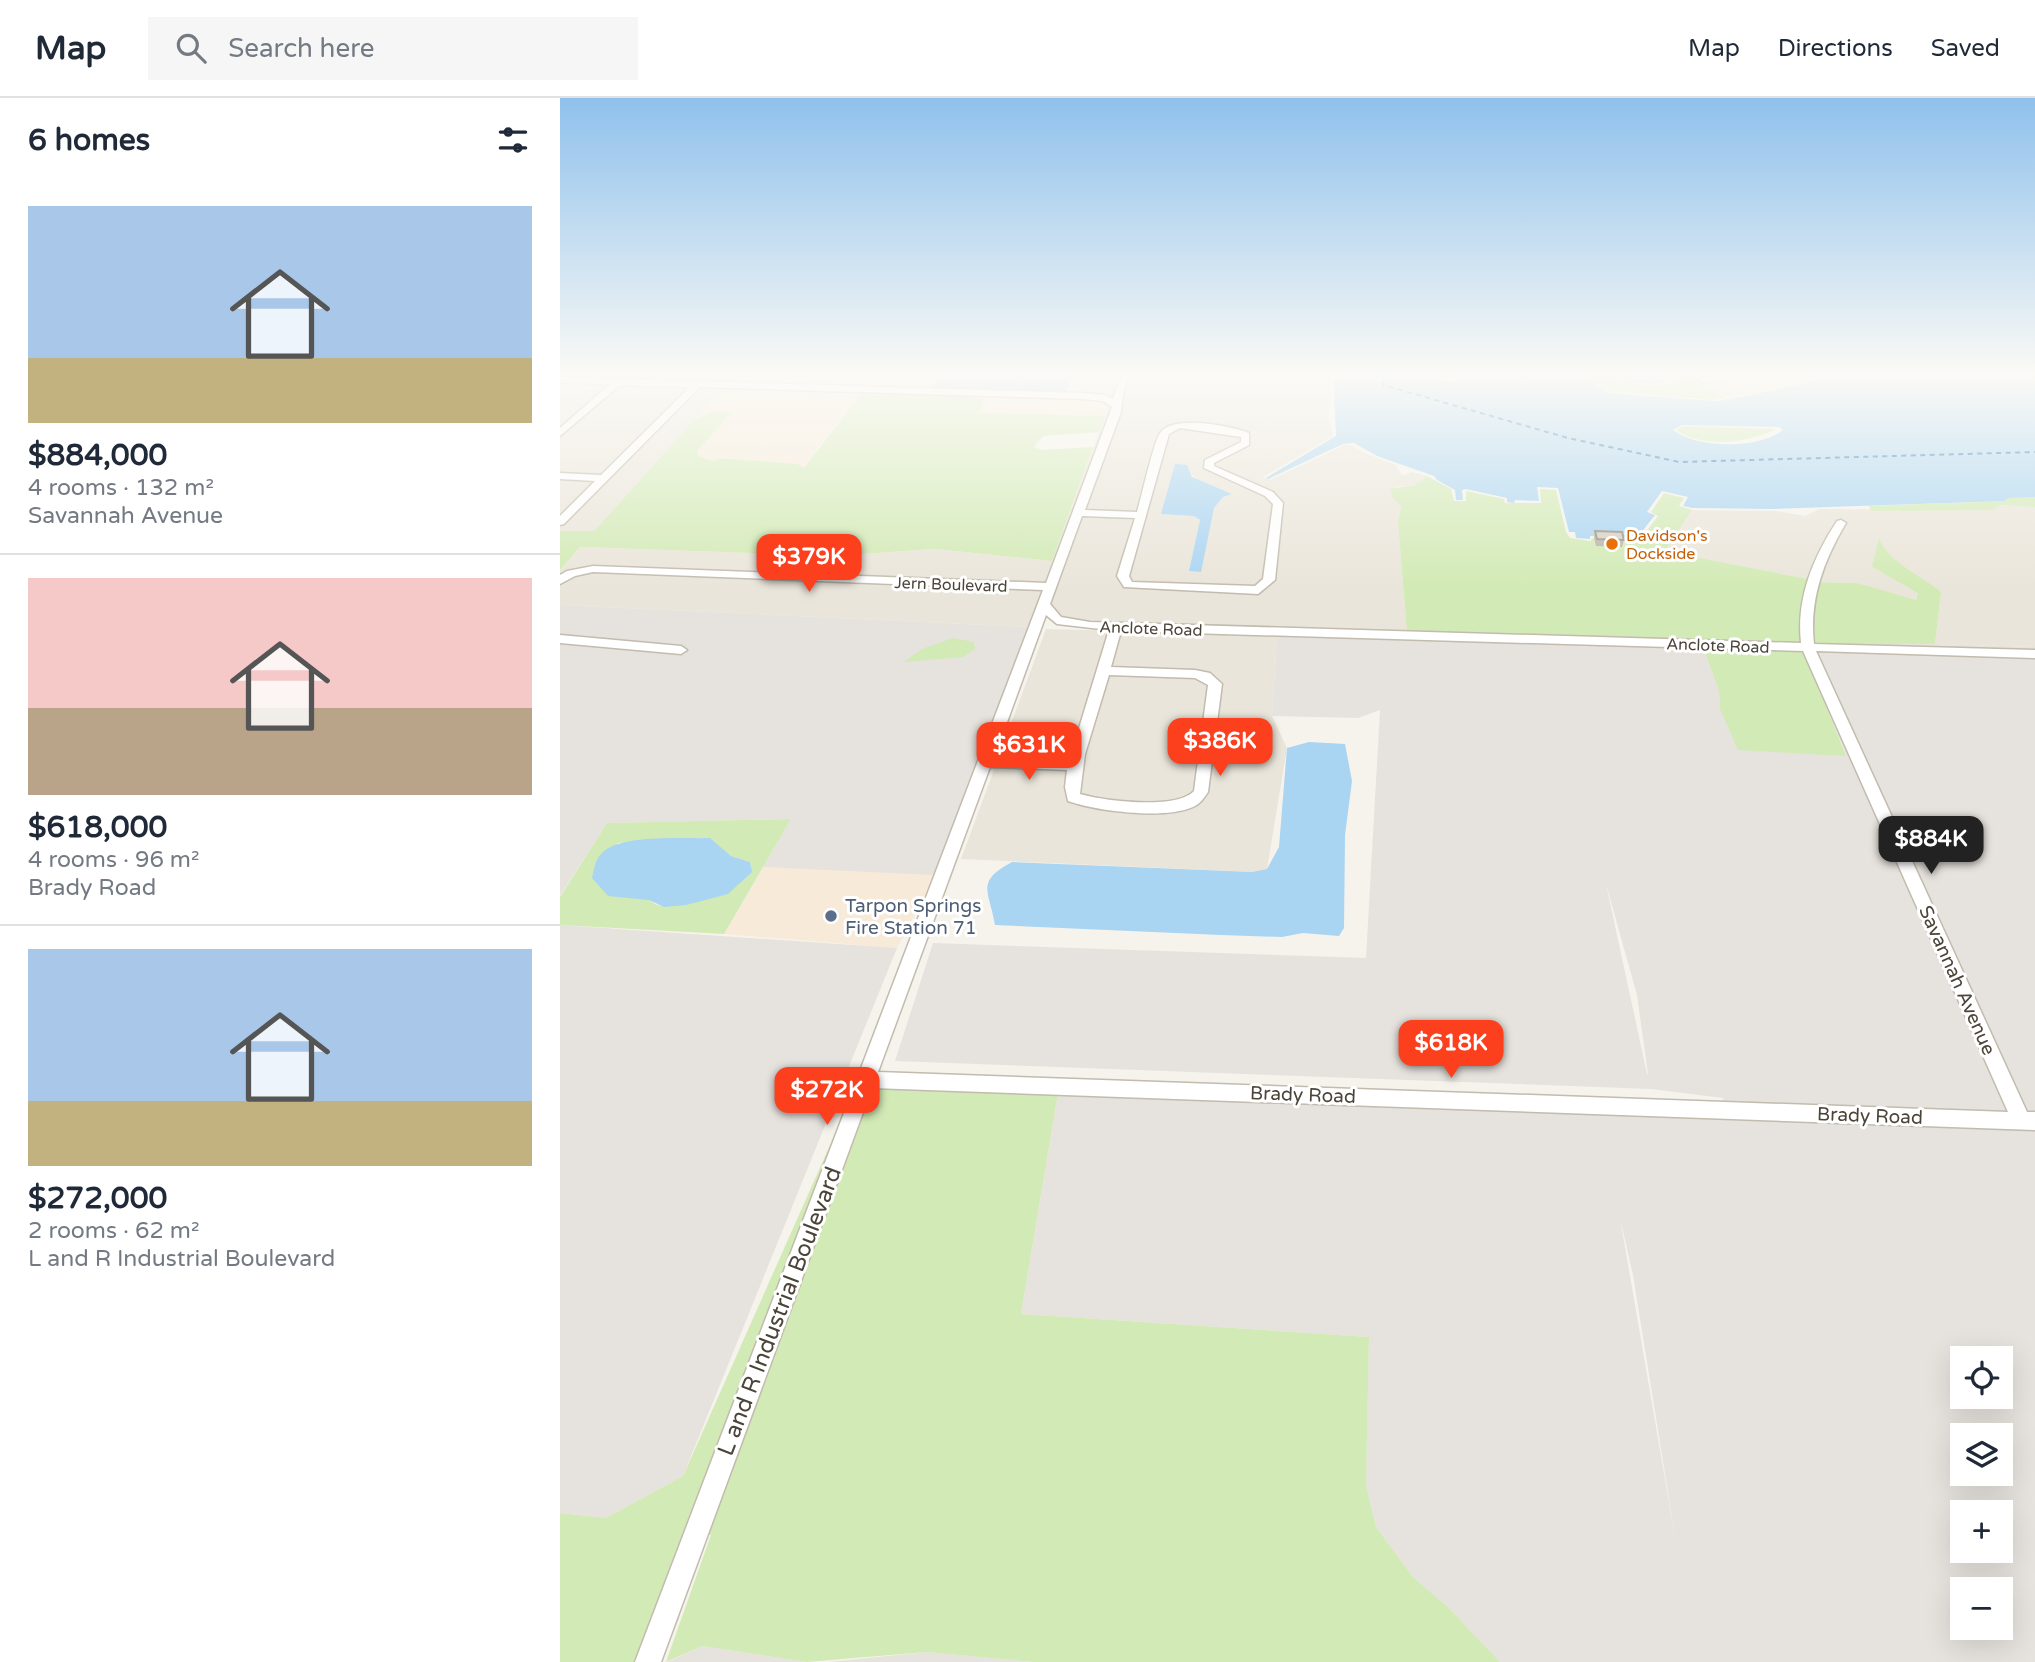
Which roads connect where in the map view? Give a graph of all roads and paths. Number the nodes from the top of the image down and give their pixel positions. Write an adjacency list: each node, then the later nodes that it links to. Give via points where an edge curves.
1 (636, 445): 6 (street)
2 (1103, 445): 7 (street)
3 (1161, 445): 8 (street)
4 (1242, 445): 8 (street, via 1209,462 1209,468 1265,492 1278,503 1269,580 1258,590 1128,585 1123,576)
5 (560, 476): 6 (street)
6 (603, 478): 9 (street)
7 (1079, 513): 8 (street); 12 (street)
8 (1141, 515)
9 (560, 522)
10 (1841, 523): 15 (street, via 1811,582 1805,630)
11 (560, 580): 12 (street, Jern Boulevard, via 593,569)
12 (1048, 597): 13 (street, Anclote Road, via 1057,620); 19 (street, L and R Industrial Boulevard)
13 (1116, 627): 15 (street, Anclote Road); 18 (street)
14 (560, 639): 16 (street)
15 (1808, 647): 17 (street, Anclote Road); 22 (street, Savannah Avenue)
16 (681, 650)
17 (2035, 654)
18 (1104, 671): 20 (street); 20 (street, via 1195,674 1215,684 1200,792 1181,806 1081,801 1071,792)
19 (984, 762): 20 (street); 21 (street, L and R Industrial Boulevard)
20 (1075, 766)
21 (866, 1080): 22 (street, Brady Road); 23 (street, L and R Industrial Boulevard)
22 (2028, 1121)
23 (648, 1662)

